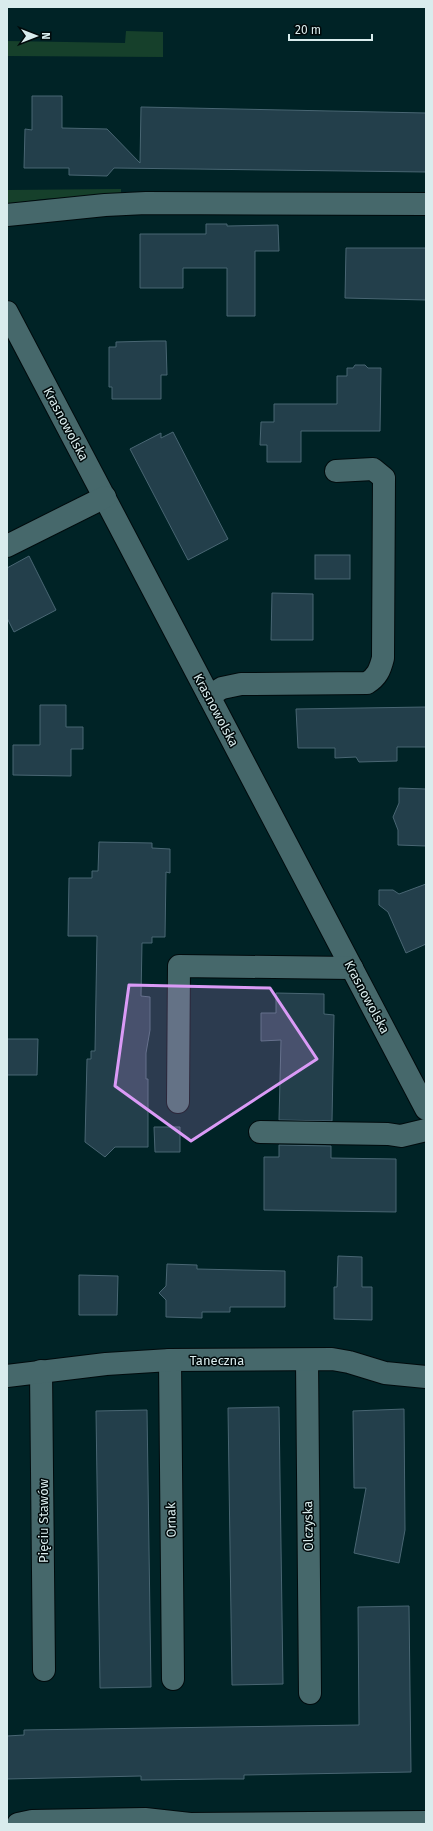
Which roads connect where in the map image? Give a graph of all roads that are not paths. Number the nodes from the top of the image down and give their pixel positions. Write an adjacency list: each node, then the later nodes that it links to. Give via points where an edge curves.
1 (426, 204): 2 (street, via 136,203)
2 (7, 215)
3 (7, 312): 5 (street, Krasnowolska)
4 (336, 470): 7 (street, via 373,468 384,478 383,658 380,670 367,683 241,684 222,688)
5 (105, 497): 6 (street); 7 (street, Krasnowolska)
6 (7, 546)
7 (209, 696): 8 (street, Krasnowolska)
8 (352, 968): 9 (street, via 179,966); 10 (street, Krasnowolska)
9 (178, 1102)
10 (426, 1109)
11 (426, 1130): 12 (street, via 401,1136)
12 (260, 1132)
13 (170, 1360): 14 (street, Taneczna); 15 (street, Taneczna); 19 (street, Ornak)
14 (307, 1360): 17 (street, Taneczna, via 342,1360 385,1374); 20 (street, Olczyska)
15 (41, 1372): 16 (street, Taneczna); 18 (street, Pięciu Stawów)
16 (7, 1376)
17 (426, 1377)
18 (44, 1670)
19 (173, 1679)
20 (310, 1693)
21 (426, 1822): 22 (street, via 190,1824 145,1819 32,1820)
22 (18, 1824)

